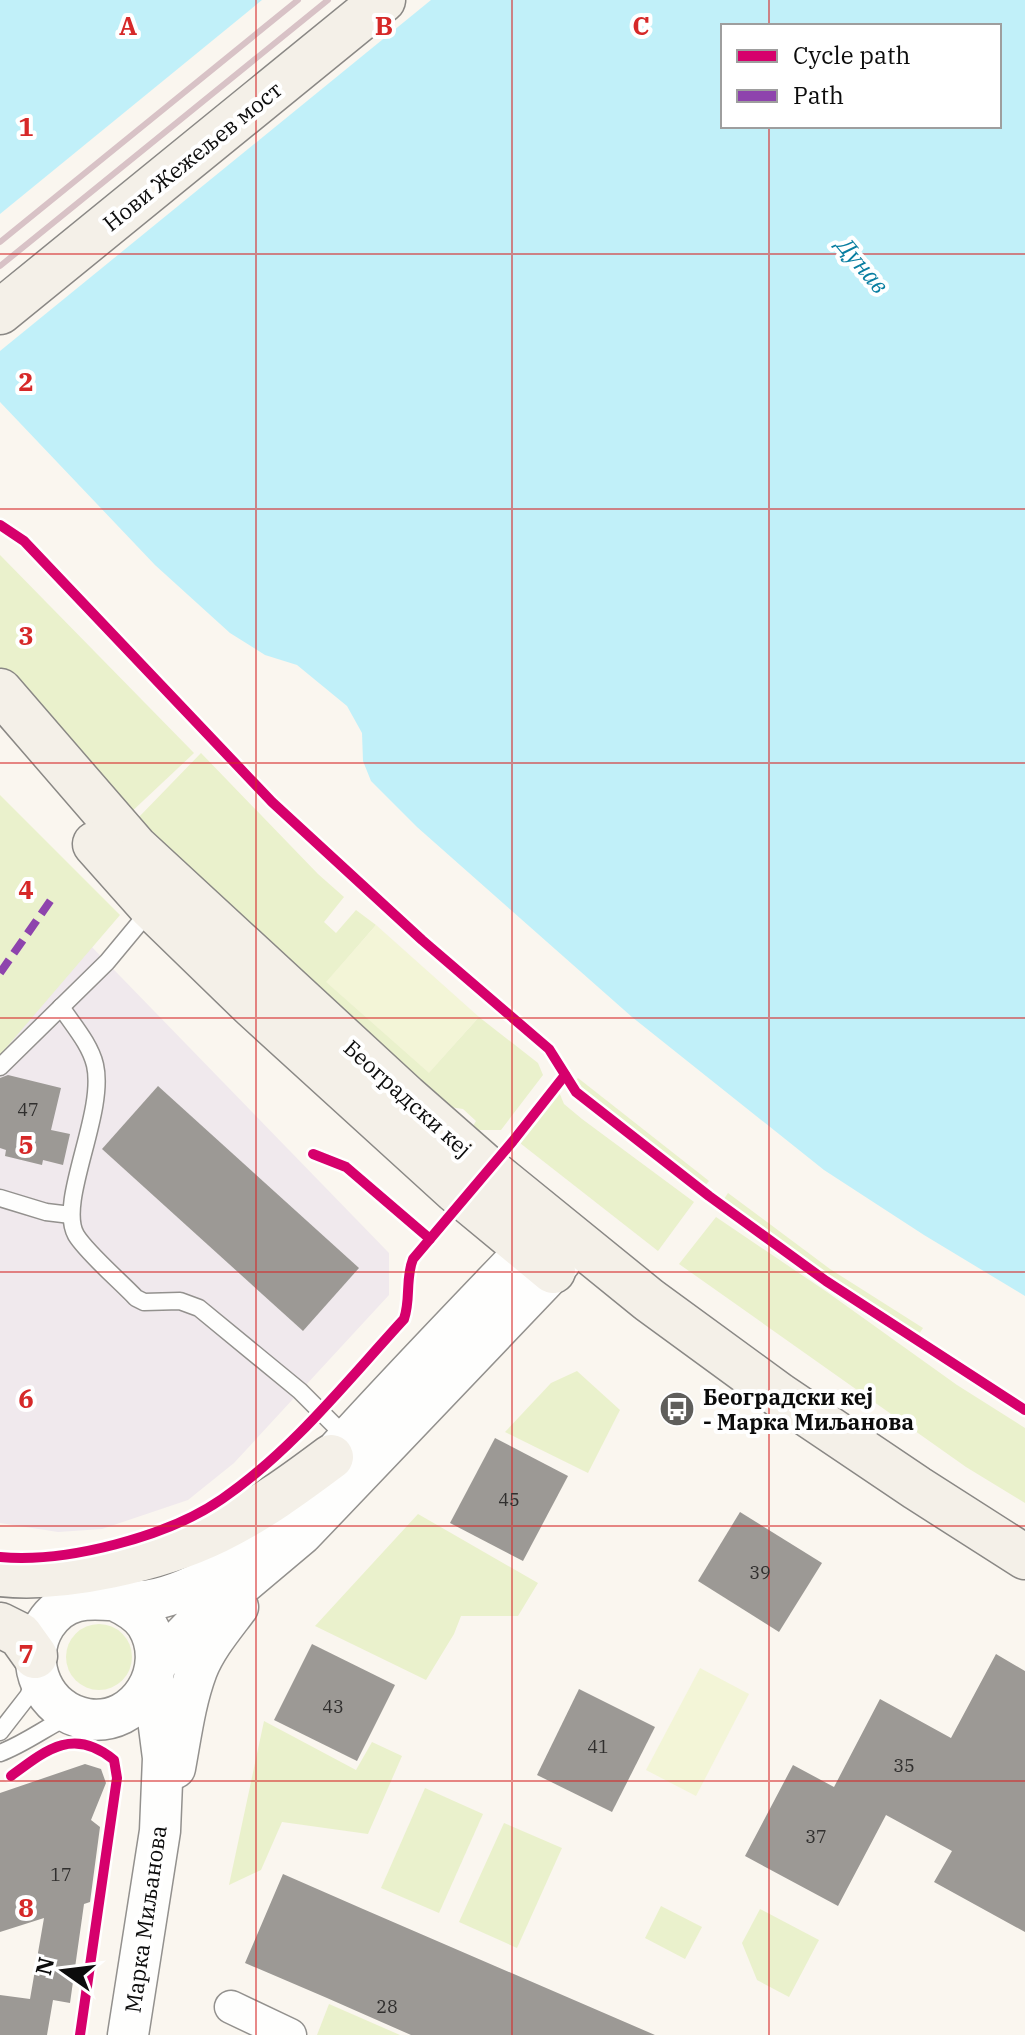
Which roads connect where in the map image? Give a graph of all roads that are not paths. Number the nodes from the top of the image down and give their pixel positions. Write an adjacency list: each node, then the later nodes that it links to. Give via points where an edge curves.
1 (383, 0): 2 (main road, Нови Жежељев мост)
2 (0, 312)
3 (0, 691): 10 (main road, Београдски кеј, via 135,847 489,1170)
4 (0, 738): 5 (main road, Београдски кеј)
5 (152, 908): 6 (lane); 10 (main road, Београдски кеј, via 420,1158)
6 (61, 1007): 7 (lane); 9 (lane, via 88,1047 98,1086)
7 (0, 1067)
8 (0, 1198): 9 (lane)
9 (71, 1215): 11 (lane, via 77,1236 136,1298 199,1308 300,1391)
10 (548, 1251): 11 (street); 12 (main road, Београдски кеј, via 649,1300 779,1395); 13 (street)
11 (340, 1448): 14 (main road, via 255,1510 180,1546 87,1571); 16 (street, via 262,1537 226,1568 167,1596)
12 (1025, 1557)
13 (276, 1558): 20 (street, via 195,1624); 24 (street, via 216,1636 198,1669)
14 (0, 1574)
15 (0, 1597): 17 (main road, via 38,1605)
16 (114, 1600): 17 (street, via 93,1597); 20 (street, via 147,1624 155,1642)
17 (72, 1603): 19 (street, via 46,1624 38,1640)
18 (0, 1625): 19 (main road, via 20,1635)
19 (36, 1666): 21 (street, via 57,1705); 22 (lane, via 28,1696)
20 (155, 1672): 21 (street, via 141,1699 124,1713); 24 (street, Марка Миљанова, via 163,1758)
21 (87, 1717): 23 (lane, via 35,1733); 24 (street, Марка Миљанова, via 128,1740 146,1769)
22 (0, 1732)
23 (0, 1753)
24 (161, 1816): 26 (street, Марка Миљанова)
25 (231, 2007): 27 (street)
26 (128, 2035)
27 (290, 2035)

